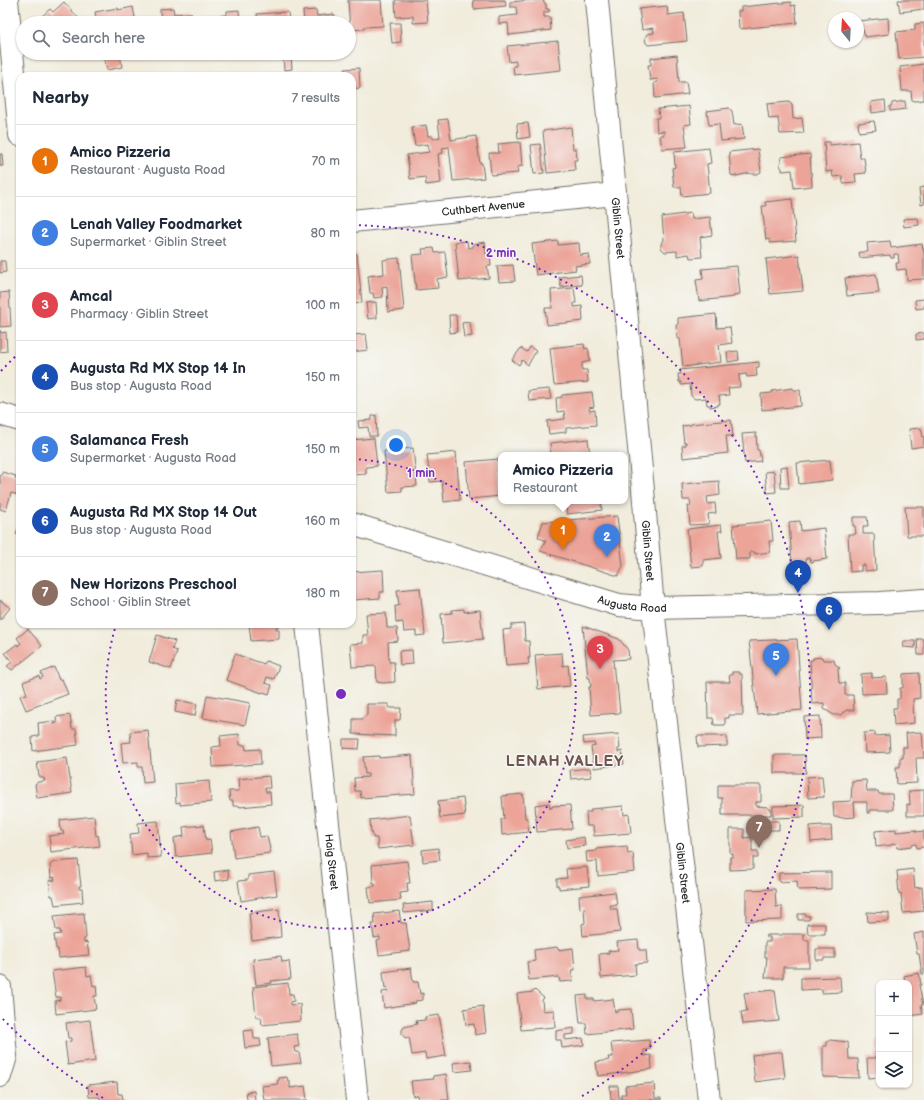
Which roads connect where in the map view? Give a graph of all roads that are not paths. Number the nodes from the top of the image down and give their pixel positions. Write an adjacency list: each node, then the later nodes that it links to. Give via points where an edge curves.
1 (7, 0): 3 (street)
2 (597, 0): 4 (street, Giblin Street)
3 (16, 93)
4 (615, 194): 5 (street, Cuthbert Avenue); 10 (street, Giblin Street)
5 (356, 221)
6 (0, 414): 7 (street)
7 (16, 419)
8 (356, 525): 10 (street, Augusta Road, via 619,605)
9 (924, 600): 10 (street, Augusta Road)
10 (653, 608): 15 (street, Giblin Street)
11 (308, 628): 14 (street, Haig Street)
12 (0, 987): 13 (street, via 6,1056)
13 (0, 1076)
14 (357, 1100)
15 (709, 1100)

